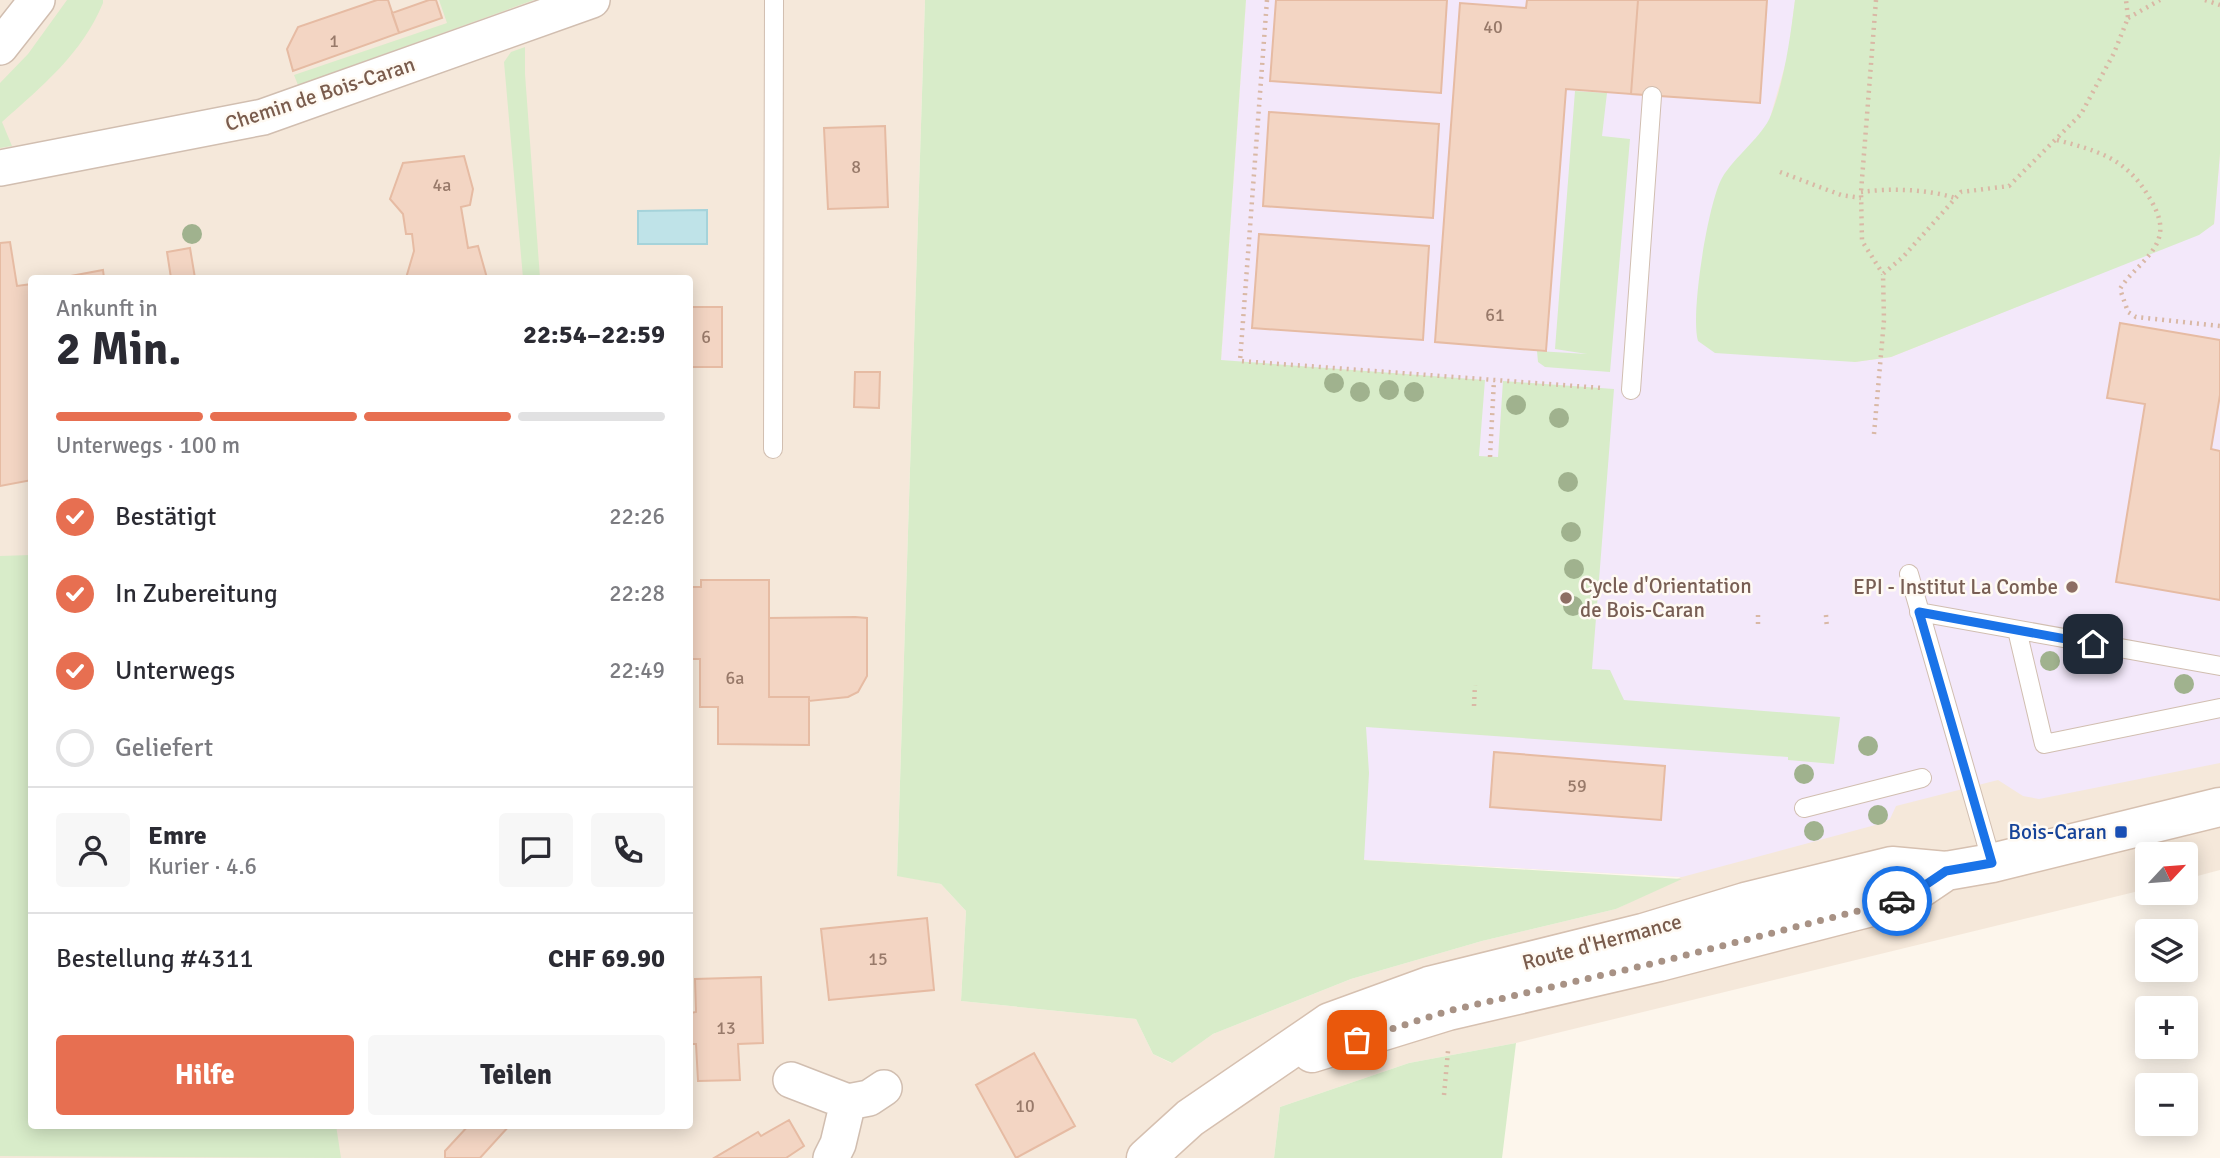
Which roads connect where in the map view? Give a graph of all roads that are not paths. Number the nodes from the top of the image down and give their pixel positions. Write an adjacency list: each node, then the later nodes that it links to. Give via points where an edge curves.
1 (37, 0): 4 (street)
2 (592, 0): 6 (street, Chemin de Bois-Caran, via 263,117)
3 (774, 0): 8 (lane)
4 (0, 47)
5 (1652, 96): 7 (lane)
6 (0, 168)
7 (1631, 390)
8 (773, 449)
9 (1909, 574): 10 (lane)
10 (1919, 612): 11 (lane); 17 (lane)
11 (2017, 630): 12 (lane); 13 (lane, via 2045,744)
12 (2220, 666)
13 (2220, 708)
14 (1922, 778): 16 (lane)
15 (2220, 807): 17 (main road, Route d'Hermance)
16 (1804, 808)
17 (1992, 863): 22 (main road, Route d'Hermance, via 1946,871 1892,866 1429,986 1330,1022 1190,1118)
18 (791, 1080): 20 (street)
19 (884, 1088): 20 (street, via 869,1098)
20 (848, 1101): 21 (street)
21 (831, 1158)
22 (1146, 1158)

